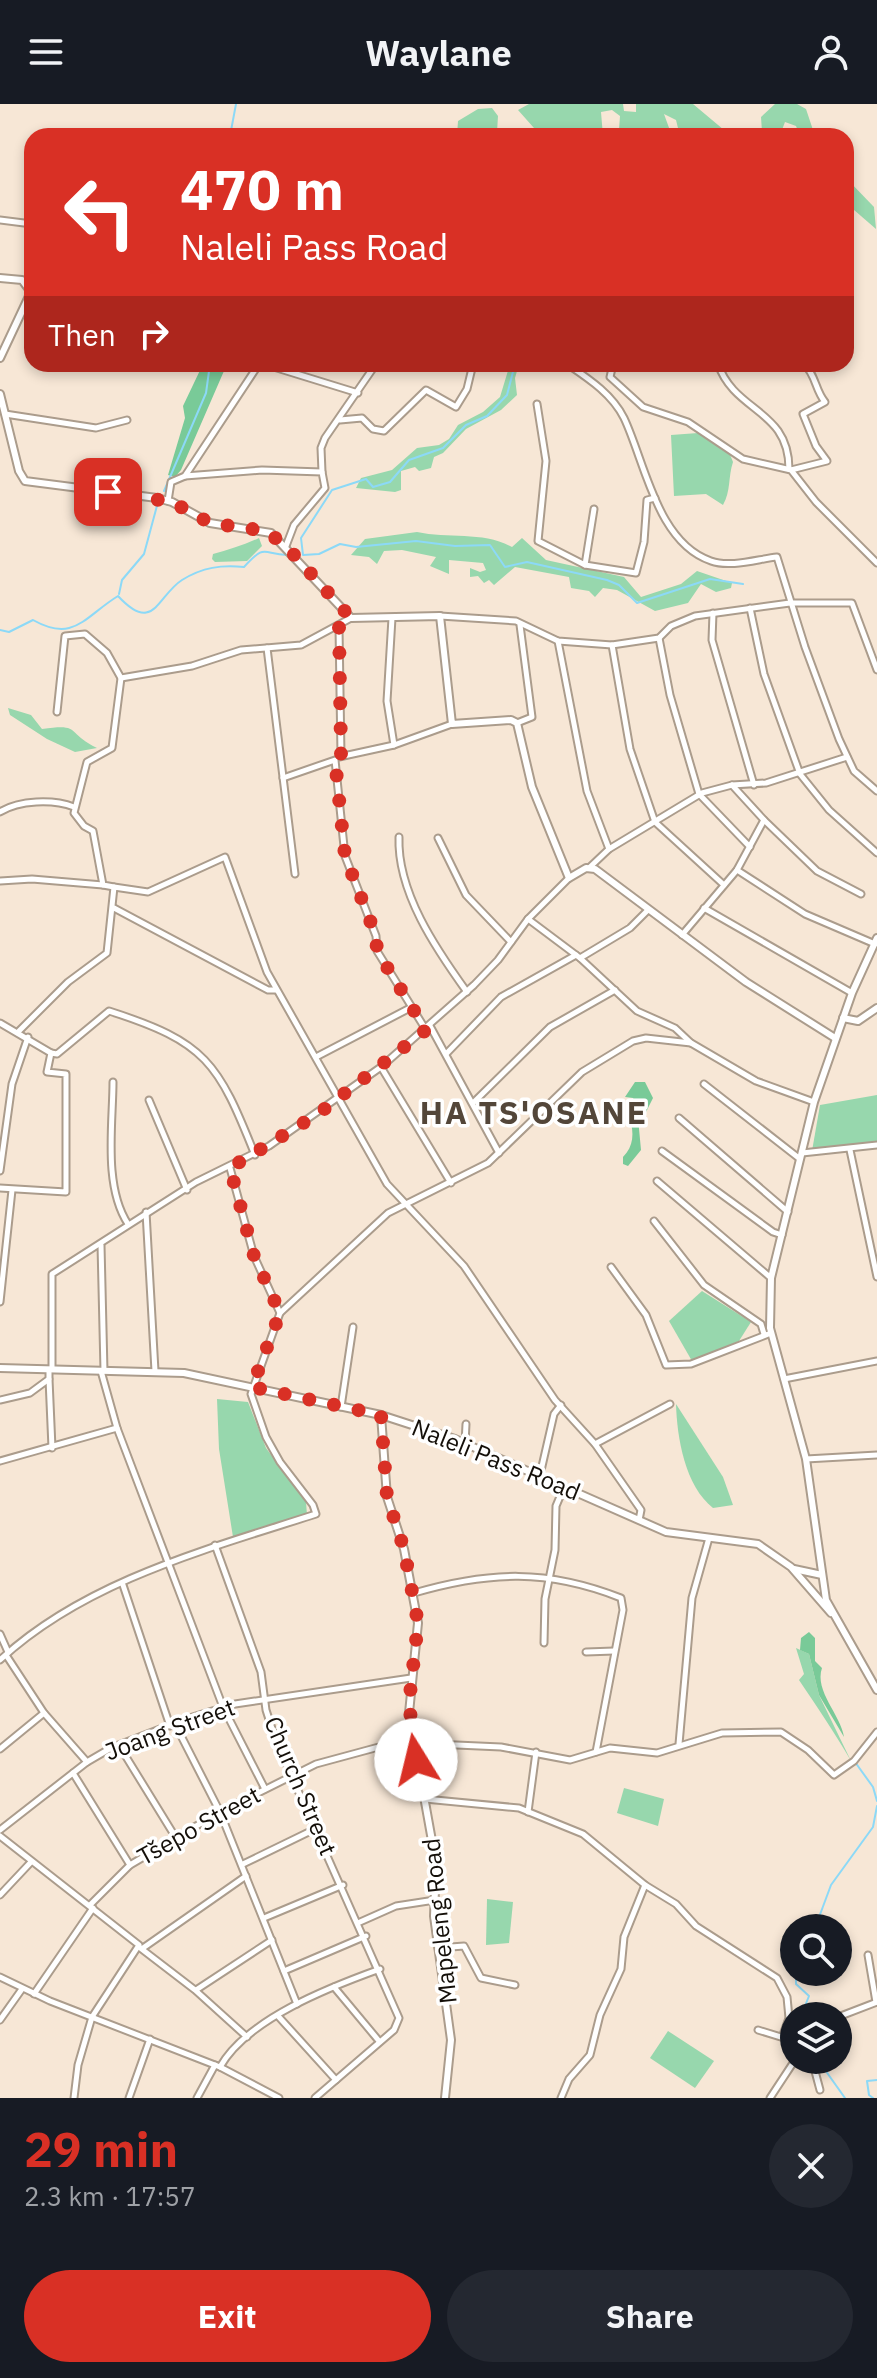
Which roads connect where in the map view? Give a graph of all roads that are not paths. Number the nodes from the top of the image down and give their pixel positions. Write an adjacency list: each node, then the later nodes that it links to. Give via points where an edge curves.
1 (0, 220): 2 (street)
2 (24, 223)
3 (0, 278): 4 (street)
4 (24, 283)
5 (24, 307): 6 (street)
6 (0, 358)
7 (256, 372): 23 (street)
8 (288, 372): 15 (street)
9 (371, 372): 15 (street)
10 (471, 372): 20 (street, via 456,407 426,390 384,431 362,418)
11 (578, 372): 24 (street, via 615,405)
12 (611, 372): 21 (street, via 610,377 643,407 688,422 743,459)
13 (724, 372): 21 (street, via 749,405 773,420)
14 (811, 372): 21 (street, via 825,402 803,414 827,461)
15 (358, 393): 20 (street)
16 (0, 394): 18 (street)
17 (537, 404): 29 (street, via 546,461 538,541)
18 (5, 414): 19 (street, via 96,428); 25 (street, via 25,481)
19 (127, 420)
20 (340, 420): 22 (street, via 321,448)
21 (790, 470): 28 (street)
22 (322, 472): 23 (street); 27 (street, via 325,488 294,525)
23 (185, 476): 25 (street, via 171,482)
24 (655, 498): 29 (street, via 647,500 636,573); 30 (street, via 675,532 711,562 777,557)
25 (168, 501): 27 (street, via 210,523 266,531)
26 (594, 509): 29 (street)
27 (286, 546): 34 (street)
28 (877, 563)
29 (585, 565)
30 (790, 603): 31 (street); 42 (street, via 852,603); 48 (street)
31 (750, 608): 32 (street); 50 (street, via 764,674)
32 (713, 613): 38 (street, via 671,626); 53 (street, via 712,640)
33 (440, 616): 35 (street); 36 (street); 46 (street)
34 (351, 618): 35 (street); 37 (street)
35 (392, 618): 47 (street, via 387,701)
36 (520, 624): 39 (street); 45 (street, via 532,717)
37 (339, 627): 41 (street, via 301,645); 49 (street)
38 (659, 638): 40 (street); 55 (street)
39 (558, 641): 40 (street); 64 (street, via 587,791)
40 (612, 645): 59 (street, via 630,749)
41 (267, 648): 43 (street); 51 (street)
42 (877, 670)
43 (121, 678): 44 (street, via 107,653 85,634 65,636); 56 (street, via 112,748 87,762)
44 (57, 712)
45 (517, 723): 46 (street); 69 (street, via 532,787)
46 (452, 724): 47 (street)
47 (394, 745): 49 (street)
48 (847, 757): 50 (street); 54 (street, via 854,771)
49 (338, 758): 51 (street); 87 (street, via 350,874 376,936 377,951)
50 (800, 774): 53 (street); 65 (street, via 829,810)
51 (283, 778): 68 (street)
52 (732, 785): 53 (street); 55 (street); 58 (street)
53 (754, 785)
54 (877, 791)
55 (699, 794): 59 (street); 63 (street)
56 (74, 807): 57 (street, via 54,802); 71 (street, via 77,819 93,831)
57 (0, 812)
58 (764, 820): 63 (street); 74 (street, via 817,871)
59 (655, 822): 64 (street); 72 (street)
60 (399, 837): 85 (street, via 401,864 422,921)
61 (438, 838): 81 (street, via 466,895)
62 (877, 842): 65 (street)
63 (750, 847): 67 (street)
64 (609, 849): 66 (street)
65 (876, 852)
66 (590, 867): 69 (street); 77 (street)
67 (737, 870): 72 (street); 80 (street, via 805,914)
68 (295, 874)
69 (569, 878): 78 (street)
70 (0, 881): 71 (street)
71 (103, 885): 73 (street)
72 (724, 885): 75 (street)
73 (114, 887): 76 (street); 83 (street, via 148,892 225,857)
74 (861, 894)
75 (704, 907): 79 (street); 86 (street)
76 (113, 908): 83 (street); 92 (street, via 107,953 68,982)
77 (647, 911): 79 (street); 82 (street, via 630,928)
78 (528, 919): 81 (street); 82 (street)
79 (682, 935): 94 (street)
80 (876, 941): 86 (street)
81 (511, 942): 85 (street)
82 (578, 957): 84 (street); 97 (street, via 501,997)
83 (276, 990): 98 (street)
84 (615, 990): 95 (street, via 637,1011 675,1028); 105 (street, via 550,1027)
85 (467, 992): 91 (street)
86 (852, 993): 89 (street)
87 (410, 1008): 91 (street); 98 (street)
88 (877, 1008): 89 (street, via 858,1021)
89 (843, 1018): 94 (street)
90 (0, 1023): 92 (street)
91 (428, 1028): 97 (street); 99 (street)
92 (19, 1031): 93 (street)
93 (28, 1037): 96 (street); 114 (street, via 12,1084)
94 (835, 1038): 104 (street)
95 (691, 1043): 104 (street, via 756,1081); 110 (street, via 633,1041 582,1072)
96 (51, 1053): 111 (street, via 57,1054 109,1011 163,1030 197,1049 218,1076); 118 (street, via 47,1072 66,1074 66,1192)
97 (446, 1054): 105 (street)
98 (316, 1057): 102 (street)
99 (381, 1067): 102 (street); 116 (street)
100 (113, 1082): 124 (street, via 112,1167)
101 (704, 1084): 112 (street)
102 (341, 1097): 111 (street); 120 (street, via 382,1176)
103 (149, 1100): 119 (street)
104 (814, 1102): 112 (street)
105 (473, 1103): 110 (street)
106 (679, 1118): 122 (street)
107 (877, 1145): 108 (street)
108 (850, 1150): 112 (street); 128 (street)
109 (662, 1151): 125 (street)
110 (499, 1153): 116 (street)
111 (255, 1155): 113 (street)
112 (801, 1156): 122 (street)
113 (230, 1168): 119 (street); 131 (street, via 254,1256)
114 (0, 1171)
115 (657, 1181): 129 (street)
116 (451, 1183): 120 (street)
117 (0, 1187): 118 (street)
118 (12, 1190): 130 (street)
119 (187, 1190): 121 (street)
120 (405, 1203): 131 (street, via 339,1254); 144 (street, via 464,1266)
121 (146, 1212): 124 (street); 138 (street)
122 (789, 1213): 125 (street)
123 (654, 1221): 133 (street, via 704,1285)
124 (128, 1224): 126 (street)
125 (783, 1235): 129 (street)
126 (101, 1245): 136 (street, via 50,1277); 137 (street)
127 (611, 1267): 133 (street, via 646,1315 666,1365 691,1364)
128 (877, 1277)
129 (771, 1278): 133 (street)
130 (0, 1302)
131 (280, 1313): 141 (street)
132 (353, 1327): 145 (street)
133 (768, 1334): 140 (street)
134 (877, 1361): 140 (street)
135 (0, 1368): 136 (street, Naleli Pass Road)
136 (51, 1370): 137 (street, Naleli Pass Road); 139 (street)
137 (103, 1371): 138 (street, Naleli Pass Road); 148 (street)
138 (155, 1371): 141 (street, Naleli Pass Road)
139 (49, 1379): 142 (street, via 30,1393); 151 (street)
140 (784, 1379): 153 (street)
141 (252, 1387): 145 (street, Naleli Pass Road); 159 (street, via 266,1437 316,1514)
142 (0, 1400)
143 (670, 1404): 150 (street)
144 (561, 1405): 150 (street); 155 (street, via 554,1414)
145 (341, 1407): 146 (street, Naleli Pass Road)
146 (381, 1415): 149 (street, Naleli Pass Road); 167 (street, Mapeleng Road, via 387,1497)
147 (466, 1424): 149 (street)
148 (117, 1428): 151 (street); 160 (street)
149 (465, 1444): 155 (street, Naleli Pass Road)
150 (595, 1444): 157 (street, via 641,1510)
151 (52, 1448): 154 (street)
152 (877, 1455): 153 (street)
153 (806, 1459): 162 (street)
154 (0, 1461)
155 (540, 1475): 156 (street, Naleli Pass Road)
156 (564, 1487): 157 (street, Naleli Pass Road); 163 (street, via 556,1506)
157 (639, 1520): 158 (street, Naleli Pass Road, via 681,1536)
158 (709, 1538): 161 (street, Naleli Pass Road, via 758,1544); 183 (street, via 692,1598)
159 (215, 1545): 160 (street); 177 (street, Church Street)
160 (170, 1562): 166 (street); 178 (street)
161 (791, 1567): 162 (street); 164 (street)
162 (822, 1575): 165 (street)
163 (551, 1576): 167 (street, via 480,1577); 170 (street); 171 (street, via 624,1600)
164 (801, 1578): 165 (street); 168 (street)
165 (823, 1583): 168 (street)
166 (123, 1585): 173 (street, via 43,1623); 180 (street)
167 (414, 1593): 175 (street, Mapeleng Road, via 418,1632)
168 (831, 1613): 176 (street)
169 (0, 1634): 173 (street)
170 (544, 1643)
171 (614, 1651): 172 (street); 187 (street)
172 (586, 1652)
173 (7, 1653): 174 (street); 179 (street)
174 (0, 1660)
175 (411, 1678): 177 (street, Joang Street); 182 (street, Mapeleng Road)
176 (877, 1690)
177 (266, 1699): 178 (street, Joang Street); 190 (street, Church Street, via 268,1719)
178 (223, 1707): 180 (street, Joang Street); 191 (street)
179 (44, 1713): 185 (street); 188 (street)
180 (172, 1725): 184 (street, Joang Street); 193 (street)
181 (877, 1732): 183 (street, Tšepo Street, via 854,1761 834,1775 781,1732 722,1733)
182 (412, 1740): 186 (street, Tšepo Street); 190 (street, Tšepo Street, via 356,1752); 192 (street, Mapeleng Road)
183 (679, 1744): 187 (street, Tšepo Street, via 657,1753 610,1748)
184 (120, 1747): 188 (street, Joang Street); 197 (street)
185 (0, 1749)
186 (536, 1752): 187 (street, Tšepo Street, via 570,1760); 194 (street)
187 (596, 1752)
188 (87, 1762): 189 (street, Joang Street)
189 (73, 1773): 196 (street, Joang Street); 200 (street)
190 (292, 1776): 191 (street, Tšepo Street); 195 (street, Church Street)
191 (265, 1789): 193 (street, Tšepo Street)
192 (425, 1799): 194 (street); 205 (street, Mapeleng Road, via 436,1863)
193 (220, 1812): 197 (street, Tšepo Street); 199 (street)
194 (528, 1812): 203 (street, via 571,1826)
195 (317, 1828): 199 (street); 202 (street, Church Street)
196 (0, 1833): 198 (street)
197 (176, 1838): 200 (street, Tšepo Street)
198 (31, 1862): 204 (street); 206 (street)
199 (243, 1864): 201 (street)
200 (130, 1865): 206 (street, Tšepo Street)
201 (246, 1876): 207 (street); 211 (street)
202 (343, 1885): 207 (street); 208 (street, Church Street)
203 (645, 1885): 222 (street, via 676,1904 696,1926 777,1978); 245 (street, via 590,2055)
204 (0, 1895)
205 (436, 1901): 208 (street, via 396,1906); 212 (street, Mapeleng Road)
206 (92, 1907): 211 (street); 221 (street, Tšepo Street)
207 (264, 1918): 210 (street)
208 (360, 1922): 209 (street, Church Street)
209 (366, 1936): 214 (street, Church Street); 215 (street)
210 (272, 1940): 215 (street); 220 (street)
211 (141, 1948): 220 (street); 227 (street)
212 (438, 1948): 217 (street, via 464,1946 481,1978); 244 (street, Mapeleng Road, via 451,2032)
213 (868, 1955): 223 (street)
214 (380, 1969): 218 (street); 233 (street, Church Street, via 400,2022)
215 (284, 1971): 224 (street)
216 (0, 1977): 219 (street)
217 (515, 1985)
218 (334, 1987): 224 (street); 233 (street)
219 (22, 1989): 221 (street); 228 (street)
220 (195, 1990): 231 (street)
221 (34, 1994): 227 (street)
222 (788, 2002)
223 (876, 2002): 225 (street)
224 (297, 2004): 226 (street)
225 (852, 2011)
226 (277, 2015): 231 (street); 237 (street)
227 (92, 2017): 232 (street); 239 (street)
228 (0, 2020)
229 (758, 2030): 230 (street)
230 (780, 2034)
231 (247, 2037): 234 (street)
232 (150, 2039): 234 (street); 240 (street)
233 (379, 2041): 237 (street)
234 (218, 2066): 241 (street); 242 (street)
235 (786, 2074): 246 (street)
236 (816, 2074): 238 (street)
237 (336, 2080): 243 (street)
238 (820, 2090)
239 (74, 2098)
240 (129, 2098)
241 (197, 2098)
242 (279, 2098)
243 (315, 2098)
244 (445, 2098)
245 (561, 2098)
246 (770, 2098)

